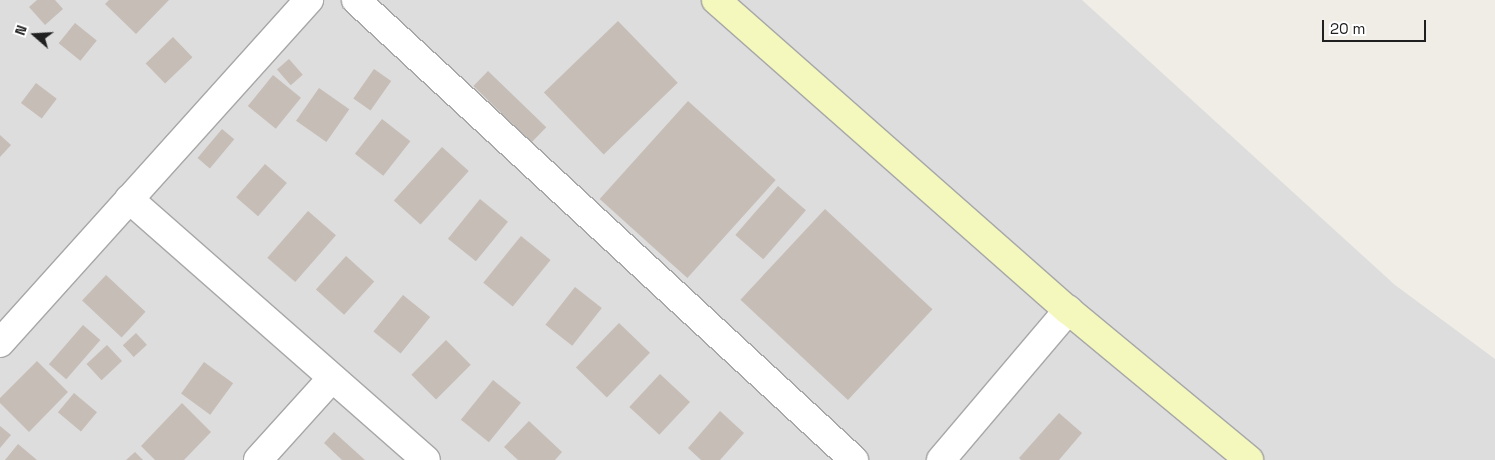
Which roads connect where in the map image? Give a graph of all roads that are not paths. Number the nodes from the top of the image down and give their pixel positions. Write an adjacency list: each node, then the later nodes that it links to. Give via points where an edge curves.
1 (309, 0): 4 (street)
2 (356, 0): 10 (street)
3 (716, 0): 5 (street)
4 (129, 199): 6 (street); 7 (street)
5 (1068, 310): 11 (street); 12 (street)
6 (0, 343)
7 (332, 378): 8 (street); 9 (street)
8 (258, 460)
9 (426, 460)
10 (854, 460)
11 (941, 460)
12 (1249, 460)

